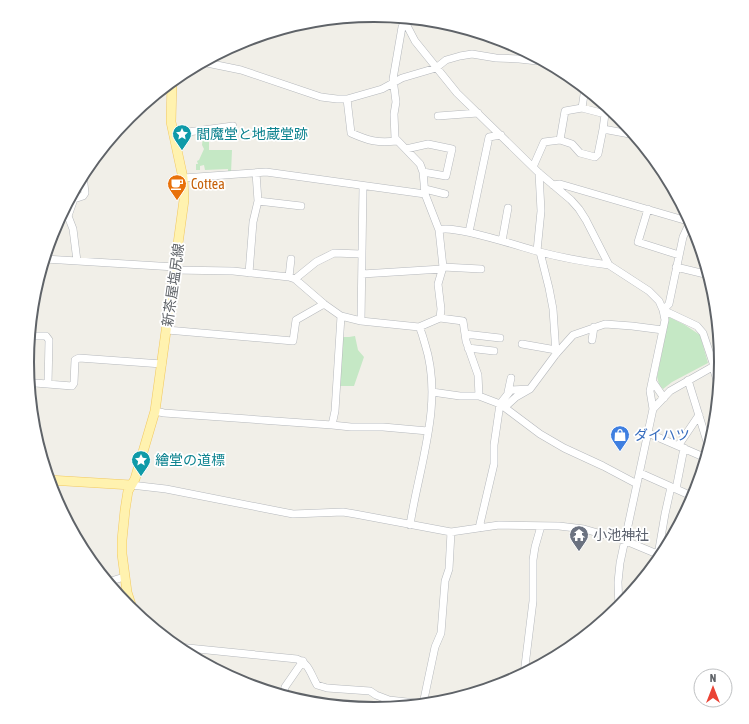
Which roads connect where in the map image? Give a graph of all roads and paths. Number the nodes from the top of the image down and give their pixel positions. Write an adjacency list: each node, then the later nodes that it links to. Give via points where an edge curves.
1 (403, 24): 6 (street)
2 (406, 24): 5 (street, via 415,41)
3 (531, 60): 5 (street, via 472,54 446,60)
4 (212, 64): 9 (street, via 241,70 322,97)
5 (436, 68): 6 (street, via 402,78); 11 (street)
6 (393, 84): 9 (street); 19 (street)
7 (172, 89): 16 (main road, 新茶屋塩尻線)
8 (584, 94): 10 (street)
9 (347, 98): 19 (street, via 351,133 371,141)
10 (582, 108): 14 (street, via 605,114); 18 (street, via 565,111)
11 (478, 113): 12 (street); 17 (street)
12 (441, 114)
13 (233, 126): 16 (street)
14 (603, 129): 15 (street); 18 (street, via 598,154 595,157 580,153 572,144)
15 (626, 133)
16 (173, 134): 25 (main road, 新茶屋塩尻線)
17 (501, 135): 21 (street); 40 (street, via 489,137)
18 (560, 140): 21 (street, via 544,142)
19 (397, 141): 20 (street)
20 (406, 149): 23 (street, via 420,164); 23 (street, via 428,144 452,150 446,176)
21 (533, 167): 24 (street)
22 (256, 172): 25 (street); 28 (street); 32 (street)
23 (423, 172): 29 (street)
24 (539, 173): 26 (street); 42 (street, via 541,211)
25 (183, 178): 52 (main road, 新茶屋塩尻線, via 184,200)
26 (554, 184): 35 (street); 48 (street, via 579,209)
27 (84, 185): 31 (street, via 85,193)
28 (363, 186): 29 (street); 43 (street)
29 (425, 191): 30 (street); 39 (street)
30 (445, 193)
31 (77, 198)
32 (258, 201): 33 (street); 53 (street, via 253,222)
33 (301, 206)
34 (508, 208): 41 (street)
35 (648, 209): 37 (street); 44 (street, via 638,242)
36 (68, 216): 47 (street, via 73,228)
37 (683, 220)
38 (687, 228): 44 (street)
39 (439, 230): 40 (street, via 444,228); 51 (street)
40 (469, 232): 41 (street)
41 (502, 241): 42 (street)
42 (538, 251): 48 (street, via 583,262); 73 (street, via 553,309)
43 (362, 254): 54 (street); 56 (street, via 334,253)
44 (679, 255): 50 (street)
45 (291, 258): 56 (street)
46 (51, 259): 47 (street)
47 (77, 261): 52 (street)
48 (609, 265): 58 (street, via 649,291 659,301)
49 (477, 267): 51 (street)
50 (676, 267): 55 (street); 58 (street, via 669,304)
51 (443, 268): 54 (street); 60 (street, via 438,284)
52 (174, 269): 53 (street); 64 (main road, 新茶屋塩尻線)
53 (249, 273): 56 (street)
54 (362, 274): 61 (street)
55 (703, 274)
56 (292, 278): 57 (street)
57 (324, 304): 59 (street); 64 (street, via 296,320 293,340)
58 (663, 310): 65 (street); 74 (street, via 703,332)
59 (341, 316): 61 (street); 91 (street)
60 (440, 318): 62 (street); 66 (street, via 463,321)
61 (361, 321): 62 (street)
62 (419, 327): 83 (street, via 428,351)
63 (594, 327): 65 (street, via 604,324); 69 (street); 73 (street, via 573,335)
64 (167, 330): 75 (main road, 新茶屋塩尻線)
65 (663, 330): 80 (street)
66 (465, 334): 68 (street); 71 (street)
67 (35, 336): 81 (street, via 46,336 49,340)
68 (500, 338)
69 (592, 340)
70 (522, 344): 73 (street)
71 (468, 348): 72 (street); 85 (street, via 478,375)
72 (494, 351)
73 (556, 352): 82 (street)
74 (714, 361)
75 (162, 364): 81 (street, via 79,358 75,360 72,386); 89 (main road, 新茶屋塩尻線)
76 (714, 367): 78 (street)
77 (511, 378): 84 (street)
78 (688, 380): 86 (street); 90 (street)
79 (35, 382): 81 (street)
80 (653, 382): 86 (street); 88 (street, via 650,391)
81 (48, 384)
82 (530, 388): 84 (street); 87 (street)
83 (432, 392): 85 (street); 92 (street)
84 (508, 392): 87 (street)
85 (479, 396): 87 (street)
86 (664, 398): 88 (street)
87 (503, 405): 99 (street, via 540,434); 105 (street, via 494,445 494,464)
88 (653, 409): 93 (street)
89 (155, 411): 91 (street); 100 (main road, 新茶屋塩尻線, via 145,449)
90 (699, 415): 94 (street); 95 (street)
91 (332, 425): 92 (street)
92 (428, 431): 103 (street)
93 (648, 433): 95 (street); 97 (street)
94 (706, 438)
95 (681, 447): 96 (street); 101 (street)
96 (701, 456)
97 (640, 473): 99 (street); 101 (street)
98 (56, 480): 100 (main road)
99 (637, 484): 107 (street)
100 (131, 485): 103 (street, via 166,489 293,514 343,512); 110 (main road, 新茶屋塩尻線, via 122,540)
101 (674, 488): 102 (street); 108 (street, via 665,514)
102 (688, 494)
103 (410, 525): 106 (street)
104 (541, 526): 105 (street, via 499,525); 107 (street, via 584,529); 116 (street, via 533,560 533,601)
105 (479, 528): 106 (street)
106 (450, 532): 118 (street, via 449,569 445,581 441,633 434,647)
107 (626, 541): 109 (street); 113 (street, via 620,563)
108 (661, 544)
109 (655, 554)
110 (124, 577): 111 (street); 112 (main road, 新茶屋塩尻線)
111 (114, 580)
112 (129, 597)
113 (619, 598)
114 (193, 649): 115 (street)
115 (303, 661): 117 (street); 119 (street, via 317,685 327,688 370,690)
116 (525, 667)
117 (285, 690)
118 (425, 698)
119 (389, 700): 120 (street)
120 (397, 701)

